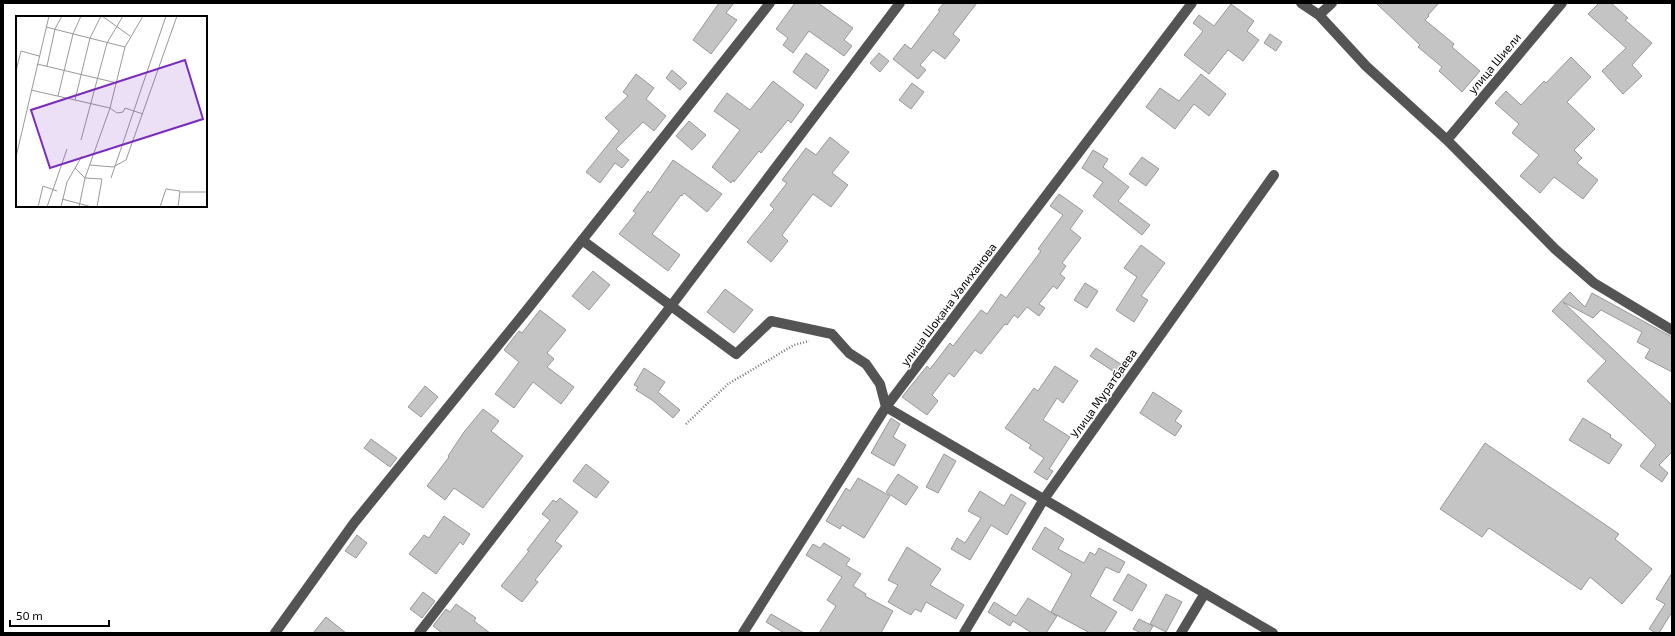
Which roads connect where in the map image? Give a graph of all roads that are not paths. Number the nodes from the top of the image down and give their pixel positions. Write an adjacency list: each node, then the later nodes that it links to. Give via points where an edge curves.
1 (770, 3): 10 (street)
2 (900, 3): 11 (street)
3 (1192, 3): 13 (street, улица Шоқана Уәлиханова)
4 (1301, 3): 7 (street)
5 (1332, 3): 7 (street)
6 (1562, 3): 8 (street, улица Шиели)
7 (1319, 14): 8 (street, via 1366,66)
8 (1447, 140): 12 (street, via 1555,249 1594,283)
9 (1274, 174): 14 (street, Улица Муратбаева)
10 (582, 240): 11 (street); 17 (street, via 354,523)
11 (671, 306): 13 (street, via 736,354 771,321 832,334 849,353 866,364 880,384); 18 (street)
12 (1672, 330)
13 (886, 407): 14 (street); 16 (street, улица Шоқана Уәлиханова)
14 (1044, 499): 15 (street); 19 (street, Улица Муратбаева)
15 (1205, 593): 20 (street); 21 (street)
16 (745, 632)
17 (275, 633)
18 (419, 633)
19 (964, 633)
20 (1181, 633)
21 (1273, 633)

